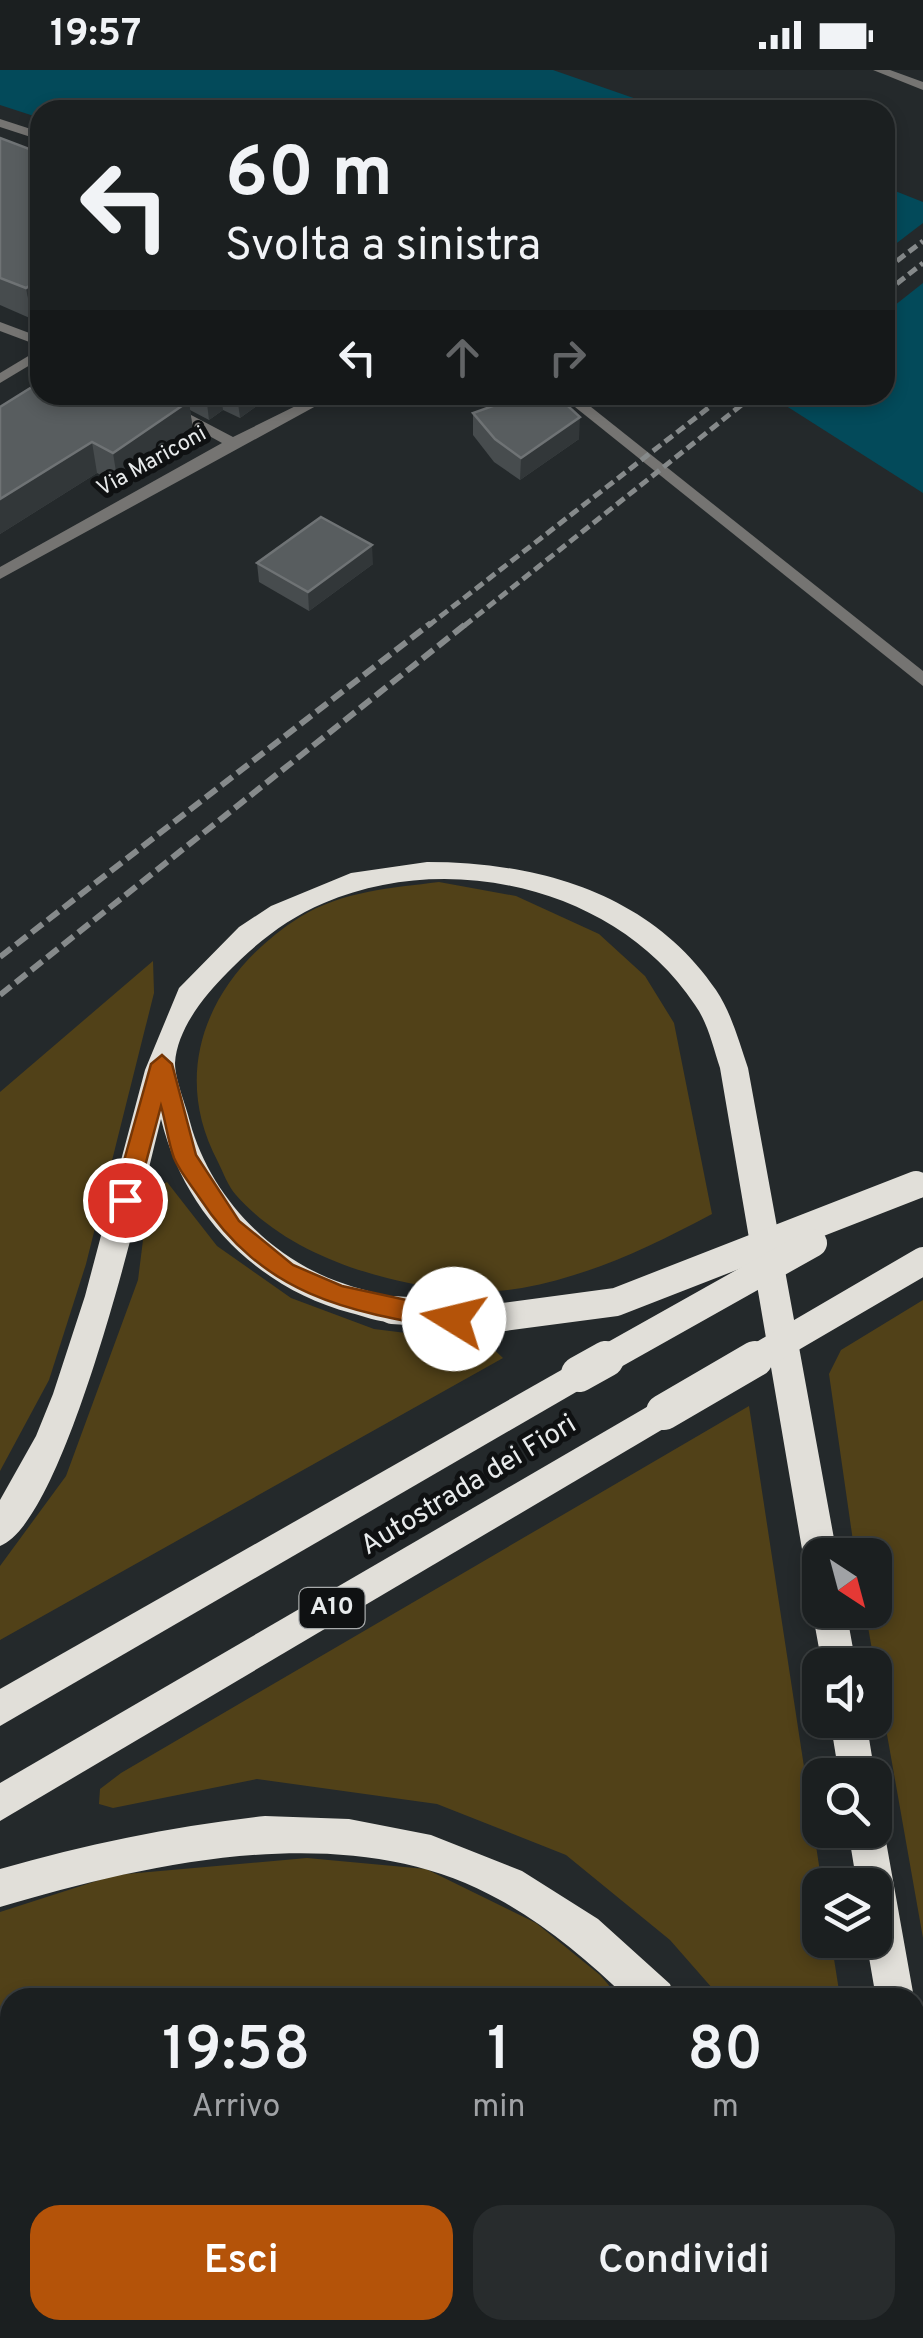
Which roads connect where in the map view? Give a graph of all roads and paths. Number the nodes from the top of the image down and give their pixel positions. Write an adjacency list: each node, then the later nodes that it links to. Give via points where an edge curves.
1 (889, 72): 2 (street)
2 (923, 86)
3 (0, 123): 4 (street)
4 (30, 133)
5 (0, 326): 6 (street)
6 (30, 338)
7 (30, 359): 8 (street)
8 (0, 379)
9 (161, 405): 12 (street)
10 (309, 405): 12 (street, Via Mariconi)
11 (580, 405): 14 (street)
12 (233, 444): 13 (street, Via Mariconi)
13 (0, 574)
14 (923, 680)
15 (162, 1064): 16 (highway, bridge, via 186,1158 231,1228 285,1272 392,1310 508,1319 616,1302); 18 (highway, via 54,1438); 19 (highway, via 190,995 236,945 282,911 344,884 400,870 521,877 584,897 638,926 708,1000 734,1068)
16 (919, 1183): 20 (highway, Autostrada dei Fiori, bridge)
17 (923, 1262): 21 (highway, Autostrada dei Fiori / A10, bridge)
18 (0, 1530)
19 (817, 1538)
20 (0, 1709)
21 (0, 1803)
22 (869, 1848): 25 (highway)
23 (0, 1888): 24 (highway, via 133,1851 239,1836 330,1835 410,1846 479,1868 552,1906)
24 (647, 1988)
25 (893, 1988)

